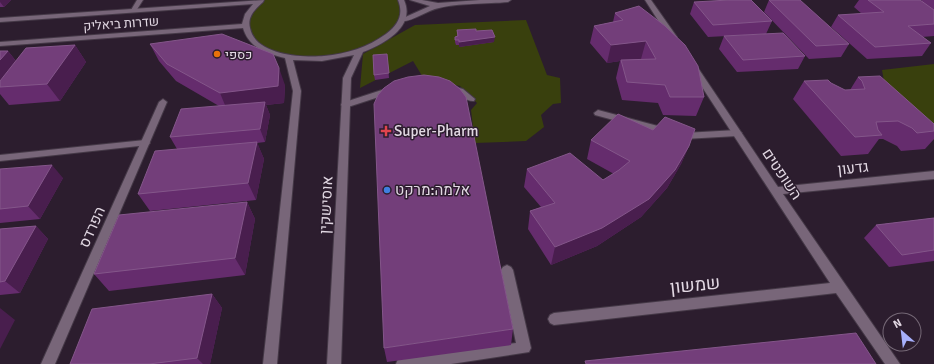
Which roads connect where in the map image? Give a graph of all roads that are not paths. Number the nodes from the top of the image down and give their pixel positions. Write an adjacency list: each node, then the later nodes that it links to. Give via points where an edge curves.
1 (140, 0): 8 (street)
2 (401, 0): 10 (street, via 405,8)
3 (414, 0): 7 (street)
4 (508, 0): 7 (street)
5 (648, 0): 12 (street)
6 (260, 1): 8 (street, שדרות ביאליק); 11 (street, via 251,9)
7 (440, 5): 10 (street)
8 (134, 10): 9 (street, שדרות ביאליק)
9 (0, 20)
10 (403, 20): 14 (street, via 388,36)
11 (244, 26): 13 (street, שדרות ביאליק); 16 (street, via 250,39 265,50)
12 (677, 43)
13 (0, 44)
14 (360, 50): 16 (street, via 318,58); 21 (street, אוסישקין, via 347,78)
15 (685, 56): 23 (street, השופטים)
16 (289, 57): 32 (street, via 297,91)
17 (402, 87): 21 (street)
18 (445, 87): 19 (street, via 460,91)
19 (471, 99)
20 (163, 102): 24 (street, הפרדס)
21 (345, 105): 33 (street, אוסישקין)
22 (598, 113): 23 (street, via 684,136)
23 (737, 133): 27 (street, השופטים)
24 (145, 143): 25 (street); 31 (street, הפרדס)
25 (0, 158)
26 (934, 175): 27 (street, גדעון)
27 (775, 191): 29 (street, השופטים)
28 (507, 270): 34 (street, via 524,348)
29 (839, 287): 30 (street, שמשון); 35 (street, השופטים)
30 (554, 319)
31 (48, 364)
32 (270, 364)
33 (334, 364)
34 (402, 364)
35 (893, 364)

